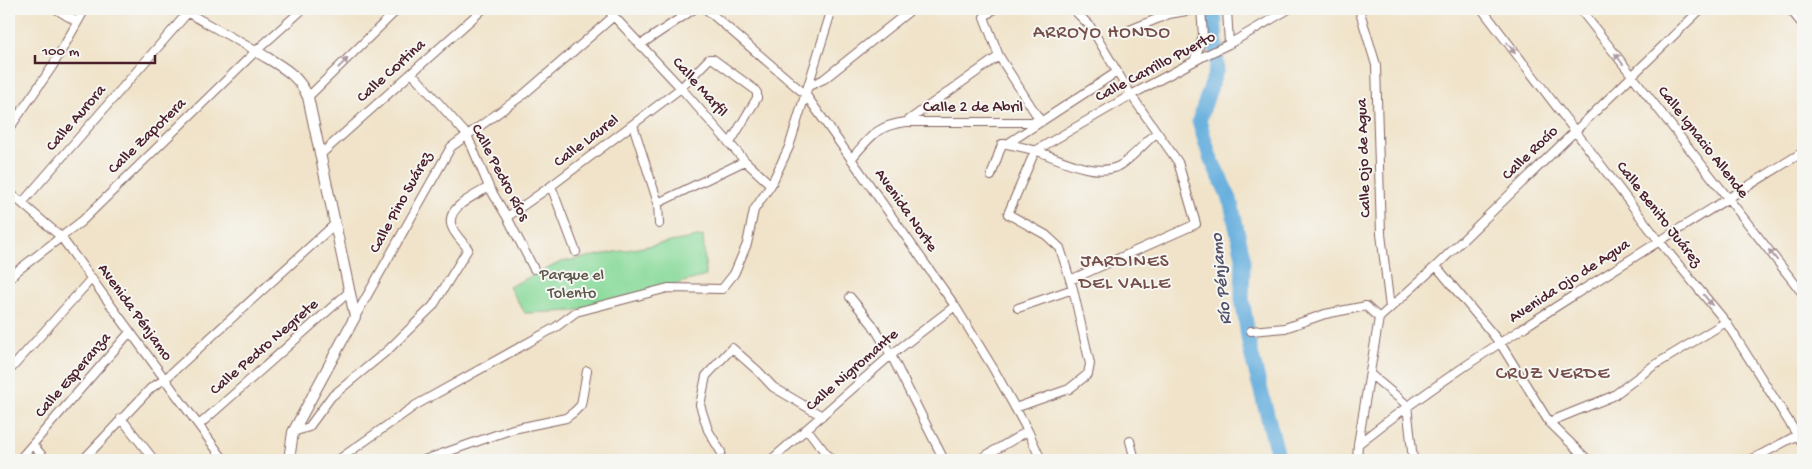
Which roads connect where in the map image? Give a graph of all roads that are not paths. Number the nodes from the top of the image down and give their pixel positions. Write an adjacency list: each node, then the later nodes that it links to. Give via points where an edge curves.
1 (56, 9): 24 (street)
2 (85, 9): 24 (street)
3 (302, 9): 29 (street, Calle Zapotera)
4 (398, 9): 39 (street, one-way to 4)
5 (483, 9): 33 (street, Calle Cortina)
6 (606, 9): 23 (street, Calle Marfil)
7 (694, 9): 28 (street)
8 (706, 9): 37 (street, Avenida Norte)
9 (832, 9): 35 (street)
10 (912, 9): 35 (street, via 824,79)
11 (994, 9): 30 (street, via 984,17)
12 (1073, 9): 32 (street, via 1090,26)
13 (1200, 9): 22 (street); 31 (street, via 1203,36)
14 (1226, 9): 27 (street)
15 (1289, 9): 27 (street, Calle Carrillo Puerto)
16 (1359, 9): 79 (street, Calle Ojo de Agua, via 1376,65 1381,234)
17 (1482, 9): 45 (street, Calle Benito Juárez, one-way to 45)
18 (1580, 9): 34 (street, Calle Ignacio Allende, one-way to 18)
19 (1701, 9): 34 (street, Calle Rocío)
20 (1790, 9): 25 (street)
21 (187, 10): 29 (street); 60 (street, Calle Aurora)
22 (1168, 11): 26 (street)
23 (614, 16): 28 (street, Calle Marfil); 46 (street, Calle Pino Suárez, via 524,95)
24 (77, 22): 43 (street, via 52,67)
25 (1803, 25)
26 (1124, 32)
27 (1229, 44): 31 (street, Calle Carrillo Puerto)
28 (640, 45): 36 (street, Calle Marfil)
29 (256, 51): 39 (street, via 296,76); 65 (street, Calle Zapotera, via 82,221)
30 (999, 56): 40 (street); 41 (street)
31 (1194, 61): 38 (street, Calle Carrillo Puerto)
32 (1116, 72): 38 (street); 41 (street, Calle 2 de Abril)
33 (412, 73): 46 (street, Calle Pedro Ríos); 51 (street, Calle Cortina)
34 (1632, 76): 45 (street, Calle Rocío); 59 (street, Calle Ignacio Allende)
35 (809, 86): 37 (street)
36 (682, 88): 42 (street, Calle Laurel); 47 (street, Calle Marfil); 47 (street, Calle Laurel, via 709,59 713,59 758,93)
37 (806, 95): 52 (street, Avenida Norte); 55 (street, via 789,147)
38 (1131, 95): 44 (street); 49 (street, Calle Carrillo Puerto)
39 (308, 97): 51 (street)
40 (906, 122): 41 (street, Calle 2 de Abril); 52 (street, via 878,129)
41 (1041, 122): 48 (street, Calle 2 de Abril)
42 (633, 125): 56 (street, Calle Laurel); 61 (street)
43 (9, 129)
44 (1157, 132): 49 (street, via 1121,166 1110,169 1070,164); 72 (street, via 1178,162 1196,224)
45 (1575, 132): 66 (street, Calle Benito Juárez); 68 (street, Calle Rocío)
46 (467, 135): 57 (street, Calle Pedro Ríos); 80 (street, Calle Pino Suárez, via 451,147)
47 (730, 143): 53 (street, Calle Marfil)
48 (1004, 144): 49 (street); 54 (street)
49 (1035, 150): 72 (street, via 1008,214 1046,235 1060,248)
50 (1803, 152): 59 (street, Avenida Ojo de Agua)
51 (320, 155): 63 (street)
52 (851, 158): 77 (street, Avenida Norte)
53 (745, 160): 55 (street, Calle Marfil); 61 (street)
54 (991, 176)
55 (771, 185): 114 (street, via 754,210 748,244 734,274 722,289 668,288 576,312 556,327 416,405)
56 (551, 186): 62 (street, Calle Laurel); 67 (street)
57 (489, 187): 62 (street, Calle Pedro Ríos); 99 (street, via 455,208 450,219 452,227 468,249 433,306 388,350 331,397 309,427)
58 (9, 192): 60 (street, Avenida Pénjamo)
59 (1728, 199): 66 (street, Avenida Ojo de Agua); 75 (street, Calle Ignacio Allende, one-way to 59)
60 (22, 203): 65 (street, Avenida Pénjamo)
61 (658, 203): 64 (street)
62 (507, 217): 69 (street, Calle Pedro Ríos)
63 (335, 224): 74 (street); 90 (street)
64 (659, 224)
65 (61, 237): 70 (street, Avenida Pénjamo); 71 (street, Calle Zapotera)
66 (1659, 241): 82 (street, Calle Benito Juárez, one-way to 82); 85 (street, Avenida Ojo de Agua)
67 (576, 252)
68 (1436, 266): 79 (street, Calle Rocío); 85 (street)
69 (534, 269)
70 (92, 278): 83 (street, Avenida Pénjamo); 87 (street)
71 (9, 279)
72 (1070, 280): 73 (street)
73 (1073, 289): 78 (street); 92 (street, via 1090,364 1088,374 1069,389)
74 (349, 292): 80 (street); 96 (street, Calle Pedro Negrete)
75 (1803, 294)
76 (850, 297): 86 (street)
77 (955, 306): 86 (street, Calle Nigromante); 92 (street, Avenida Norte)
78 (1018, 308)
79 (1390, 308): 81 (street, Calle Rocío)
80 (355, 317): 99 (street, Calle Pino Suárez)
81 (1379, 318): 84 (street, via 1366,306 1325,314 1285,328); 89 (street)
82 (1726, 322): 95 (street, via 1653,366 1613,396); 100 (street, Calle Benito Juárez)
83 (130, 332): 90 (street, Avenida Pénjamo); 104 (street, Calle Esperanza)
84 (1251, 332)
85 (1500, 343): 91 (street, Avenida Ojo de Agua); 95 (street)
86 (891, 355): 93 (street, Calle Nigromante); 118 (street)
87 (9, 371)
88 (587, 371): 115 (street, via 581,405 566,418 513,429)
89 (1370, 374): 91 (street); 102 (street)
90 (165, 379): 94 (street, via 151,388); 96 (street, Avenida Pénjamo)
91 (1407, 405): 102 (street, Avenida Ojo de Agua); 123 (street)
92 (1015, 408): 98 (street, Avenida Norte)
93 (822, 416): 97 (street, Calle Nigromante); 105 (street, via 773,387 732,348 706,376 700,405 708,430)
94 (122, 418): 111 (street); 112 (street)
95 (1549, 422): 124 (street)
96 (198, 425): 113 (street, Avenida Pénjamo)
97 (807, 429): 116 (street, Calle Nigromante); 117 (street)
98 (1028, 431): 119 (street); 120 (street, Avenida Norte)
99 (293, 432): 107 (street, Calle Pino Suárez)
100 (1800, 434): 103 (street, Calle Benito Juárez); 108 (street)
101 (1130, 441): 121 (street)
102 (1358, 444): 106 (street)
103 (1803, 444)
104 (32, 445): 109 (street, Calle Esperanza); 110 (street)
105 (721, 452)
106 (1357, 457): 122 (street)
107 (287, 458)
108 (1763, 458): 125 (street)
109 (19, 460)
110 (46, 460)
111 (83, 460)
112 (154, 460)
113 (224, 460)
114 (338, 460)
115 (424, 460)
116 (772, 460)
117 (830, 460)
118 (944, 460)
119 (978, 460)
120 (1041, 460)
121 (1135, 460)
122 (1351, 460)
123 (1413, 460)
124 (1588, 460)
125 (1751, 460)

